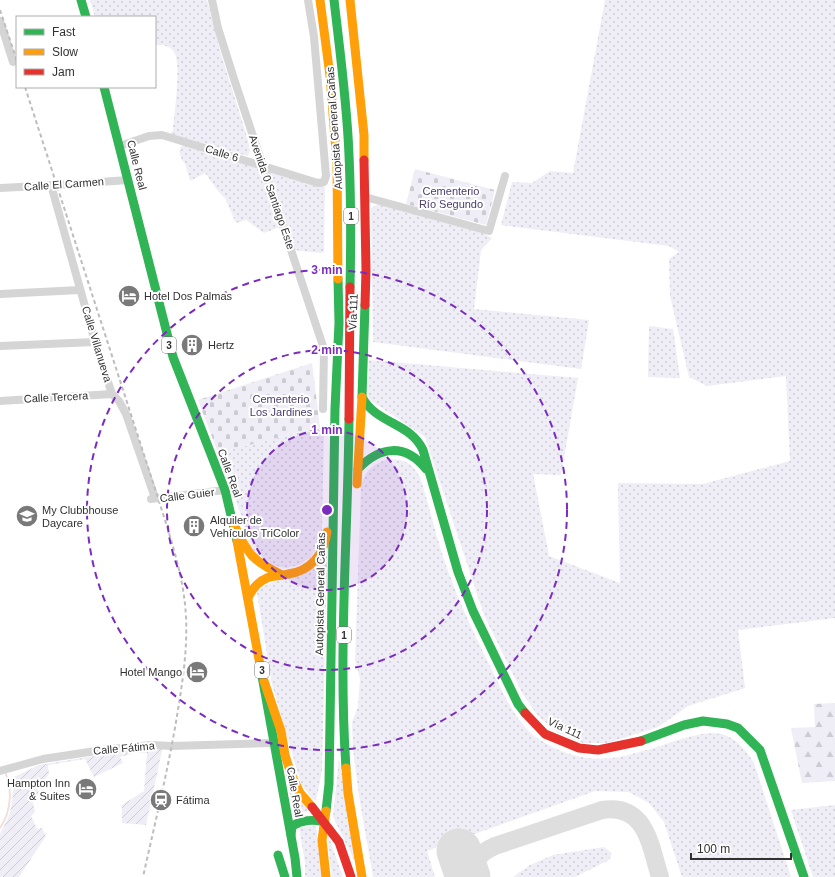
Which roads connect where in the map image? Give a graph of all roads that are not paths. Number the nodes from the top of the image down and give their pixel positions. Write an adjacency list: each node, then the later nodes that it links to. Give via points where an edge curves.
1 (81, 0): 7 (main road)
2 (212, 0): 12 (street, Avenida 0 Santiago Este)
3 (308, 0): 12 (street, Calle 6, via 326,176 324,182 318,183)
4 (320, 0): 26 (main road, Autopista General Cañas / 1, via 330,76 337,164 339,323)
5 (334, 0): 34 (main road, Autopista General Cañas / 1, via 348,140 351,232)
6 (350, 0): 17 (main road, Vía 111, via 363,122)
7 (86, 16)
8 (0, 21): 9 (street)
9 (13, 62)
10 (104, 88): 11 (main road, Calle Real / 3)
11 (120, 146): 12 (street, Calle 6, via 149,136 162,135); 14 (main road, Calle Real / 3)
12 (262, 165): 25 (street, Avenida 0 Santiago Este, via 324,349)
13 (505, 176): 17 (street, via 489,230)
14 (128, 180): 15 (street, Calle El Carmen); 29 (main road, Calle Real / 3, via 173,357)
15 (51, 185): 16 (street, Calle El Carmen); 18 (street, Calle Villanueva)
16 (0, 188)
17 (365, 197): 23 (main road, Vía 111, via 366,270)
18 (80, 290): 19 (street); 20 (street, Calle Villanueva)
19 (0, 294)
20 (95, 342): 21 (street); 22 (street, Calle Villanueva)
21 (0, 346)
22 (112, 394): 24 (street, Calle Tercera); 30 (street, Calle Villanueva, via 126,414)
23 (362, 397): 27 (main road); 28 (main road, Vía 111, via 370,410 417,438)
24 (0, 401)
25 (323, 409)
26 (335, 409): 32 (main road, via 327,538 318,558 307,568); 38 (main road, Autopista General Cañas / 1, via 329,784)
27 (358, 469): 28 (main road, Vía 111, via 369,458 391,450 414,456); 34 (main road)
28 (429, 474): 46 (main road, Vía 111, via 472,612 518,704 535,725 545,734 566,744 598,750 645,740 684,725 703,721 738,728 760,750)
29 (225, 490): 30 (street, Calle Guier); 31 (main road, Calle Real / 3)
30 (152, 499)
31 (234, 524): 32 (main road, via 244,548 251,557); 33 (main road, Calle Real / 3)
32 (282, 575): 33 (main road, via 273,575 261,580)
33 (248, 598): 35 (main road, Calle Real / 3)
34 (345, 621): 45 (main road, Autopista General Cañas / 1, via 344,738 349,797)
35 (264, 681): 36 (main road, Calle Real / 3); 38 (main road, via 281,731 291,774 300,793)
36 (274, 744): 37 (street, Calle Fátima, via 151,745 76,753); 39 (main road, Calle Real / 3)
37 (0, 771)
38 (324, 822): 39 (main road, via 302,821 292,826); 43 (main road, Autopista General Cañas / 1, via 322,840); 44 (main road, via 339,842)
39 (291, 835): 42 (main road, Calle Real / 3)
40 (278, 855): 41 (main road)
41 (285, 877)
42 (297, 877)
43 (326, 877)
44 (351, 877)
45 (362, 877)
46 (804, 877)

